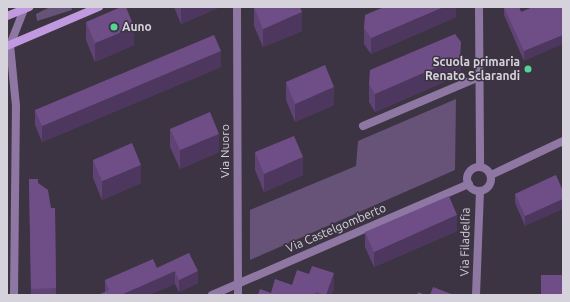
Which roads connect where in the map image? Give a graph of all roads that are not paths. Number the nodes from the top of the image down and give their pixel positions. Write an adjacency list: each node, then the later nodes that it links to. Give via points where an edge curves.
1 (99, 7): 6 (main road)
2 (237, 7): 16 (street, Via Nuoro)
3 (479, 7): 7 (street)
4 (26, 8): 5 (main road); 6 (street)
5 (7, 16)
6 (8, 46): 12 (street, via 16,106)
7 (479, 77): 8 (street); 10 (street)
8 (363, 126)
9 (563, 141): 11 (street)
10 (480, 167): 11 (street); 14 (street, via 471,171)
11 (490, 175): 15 (street, via 490,185)
12 (16, 177): 13 (street); 17 (street)
13 (7, 178)
14 (469, 184): 15 (street, Via Filadelfia); 16 (street, Via Castelgomberto)
15 (480, 191): 20 (street, Via Filadelfia)
16 (238, 284): 18 (street, Via Castelgomberto); 19 (street, Via Nuoro)
17 (14, 295)
18 (212, 295)
19 (238, 295)
20 (476, 295)

